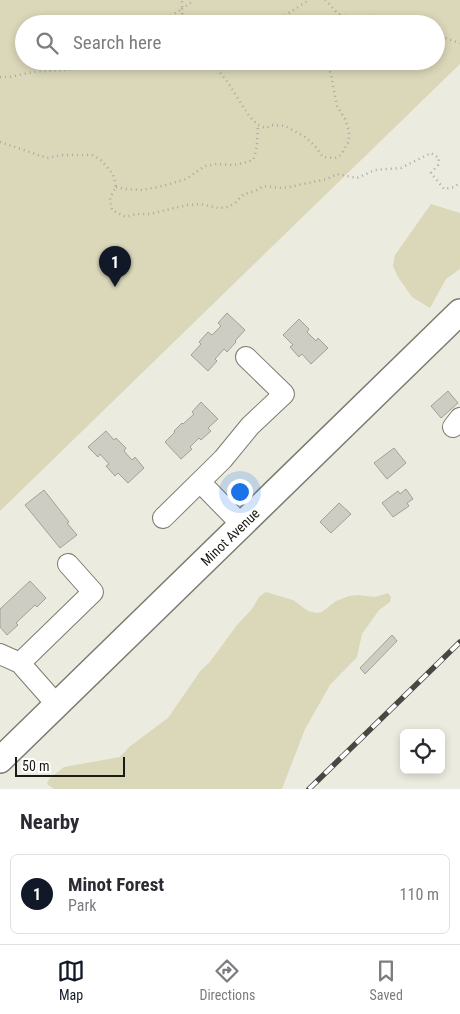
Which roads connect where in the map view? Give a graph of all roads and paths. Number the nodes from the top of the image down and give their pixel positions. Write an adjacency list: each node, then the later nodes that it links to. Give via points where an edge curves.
1 (182, 0): 5 (path)
2 (194, 0): 5 (path)
3 (308, 0): 8 (path)
4 (325, 0): 9 (path, via 338,13)
5 (182, 9): 6 (path); 7 (path)
6 (172, 15)
7 (182, 15)
8 (286, 15)
9 (345, 15)
10 (445, 38): 11 (path)
11 (460, 43)
12 (72, 70): 15 (path)
13 (218, 70): 16 (path)
14 (330, 70): 16 (path, via 337,106 349,131 349,141 341,156 323,157 305,136 285,126 266,128)
15 (0, 77)
16 (258, 125): 19 (path, via 252,160 233,165 205,166 186,179 163,186 142,190)
17 (0, 142): 19 (path, via 47,158 92,154 113,174)
18 (460, 182): 19 (path, via 455,187 444,189 431,173 439,158 431,153 401,168 375,170 357,178 337,174 294,186 264,186 244,194 228,207 187,205 126,217 112,210 110,198)
19 (116, 187)
20 (460, 312): 24 (main road, Minot Avenue)
21 (246, 357): 22 (street, via 284,394)
22 (200, 482): 23 (street); 24 (street)
23 (163, 518)
24 (242, 525): 28 (main road, Minot Avenue)
25 (68, 564): 27 (street, via 93,592)
26 (0, 654): 27 (street)
27 (20, 663): 28 (street)
28 (58, 705): 29 (main road, Minot Avenue)
29 (0, 760)

